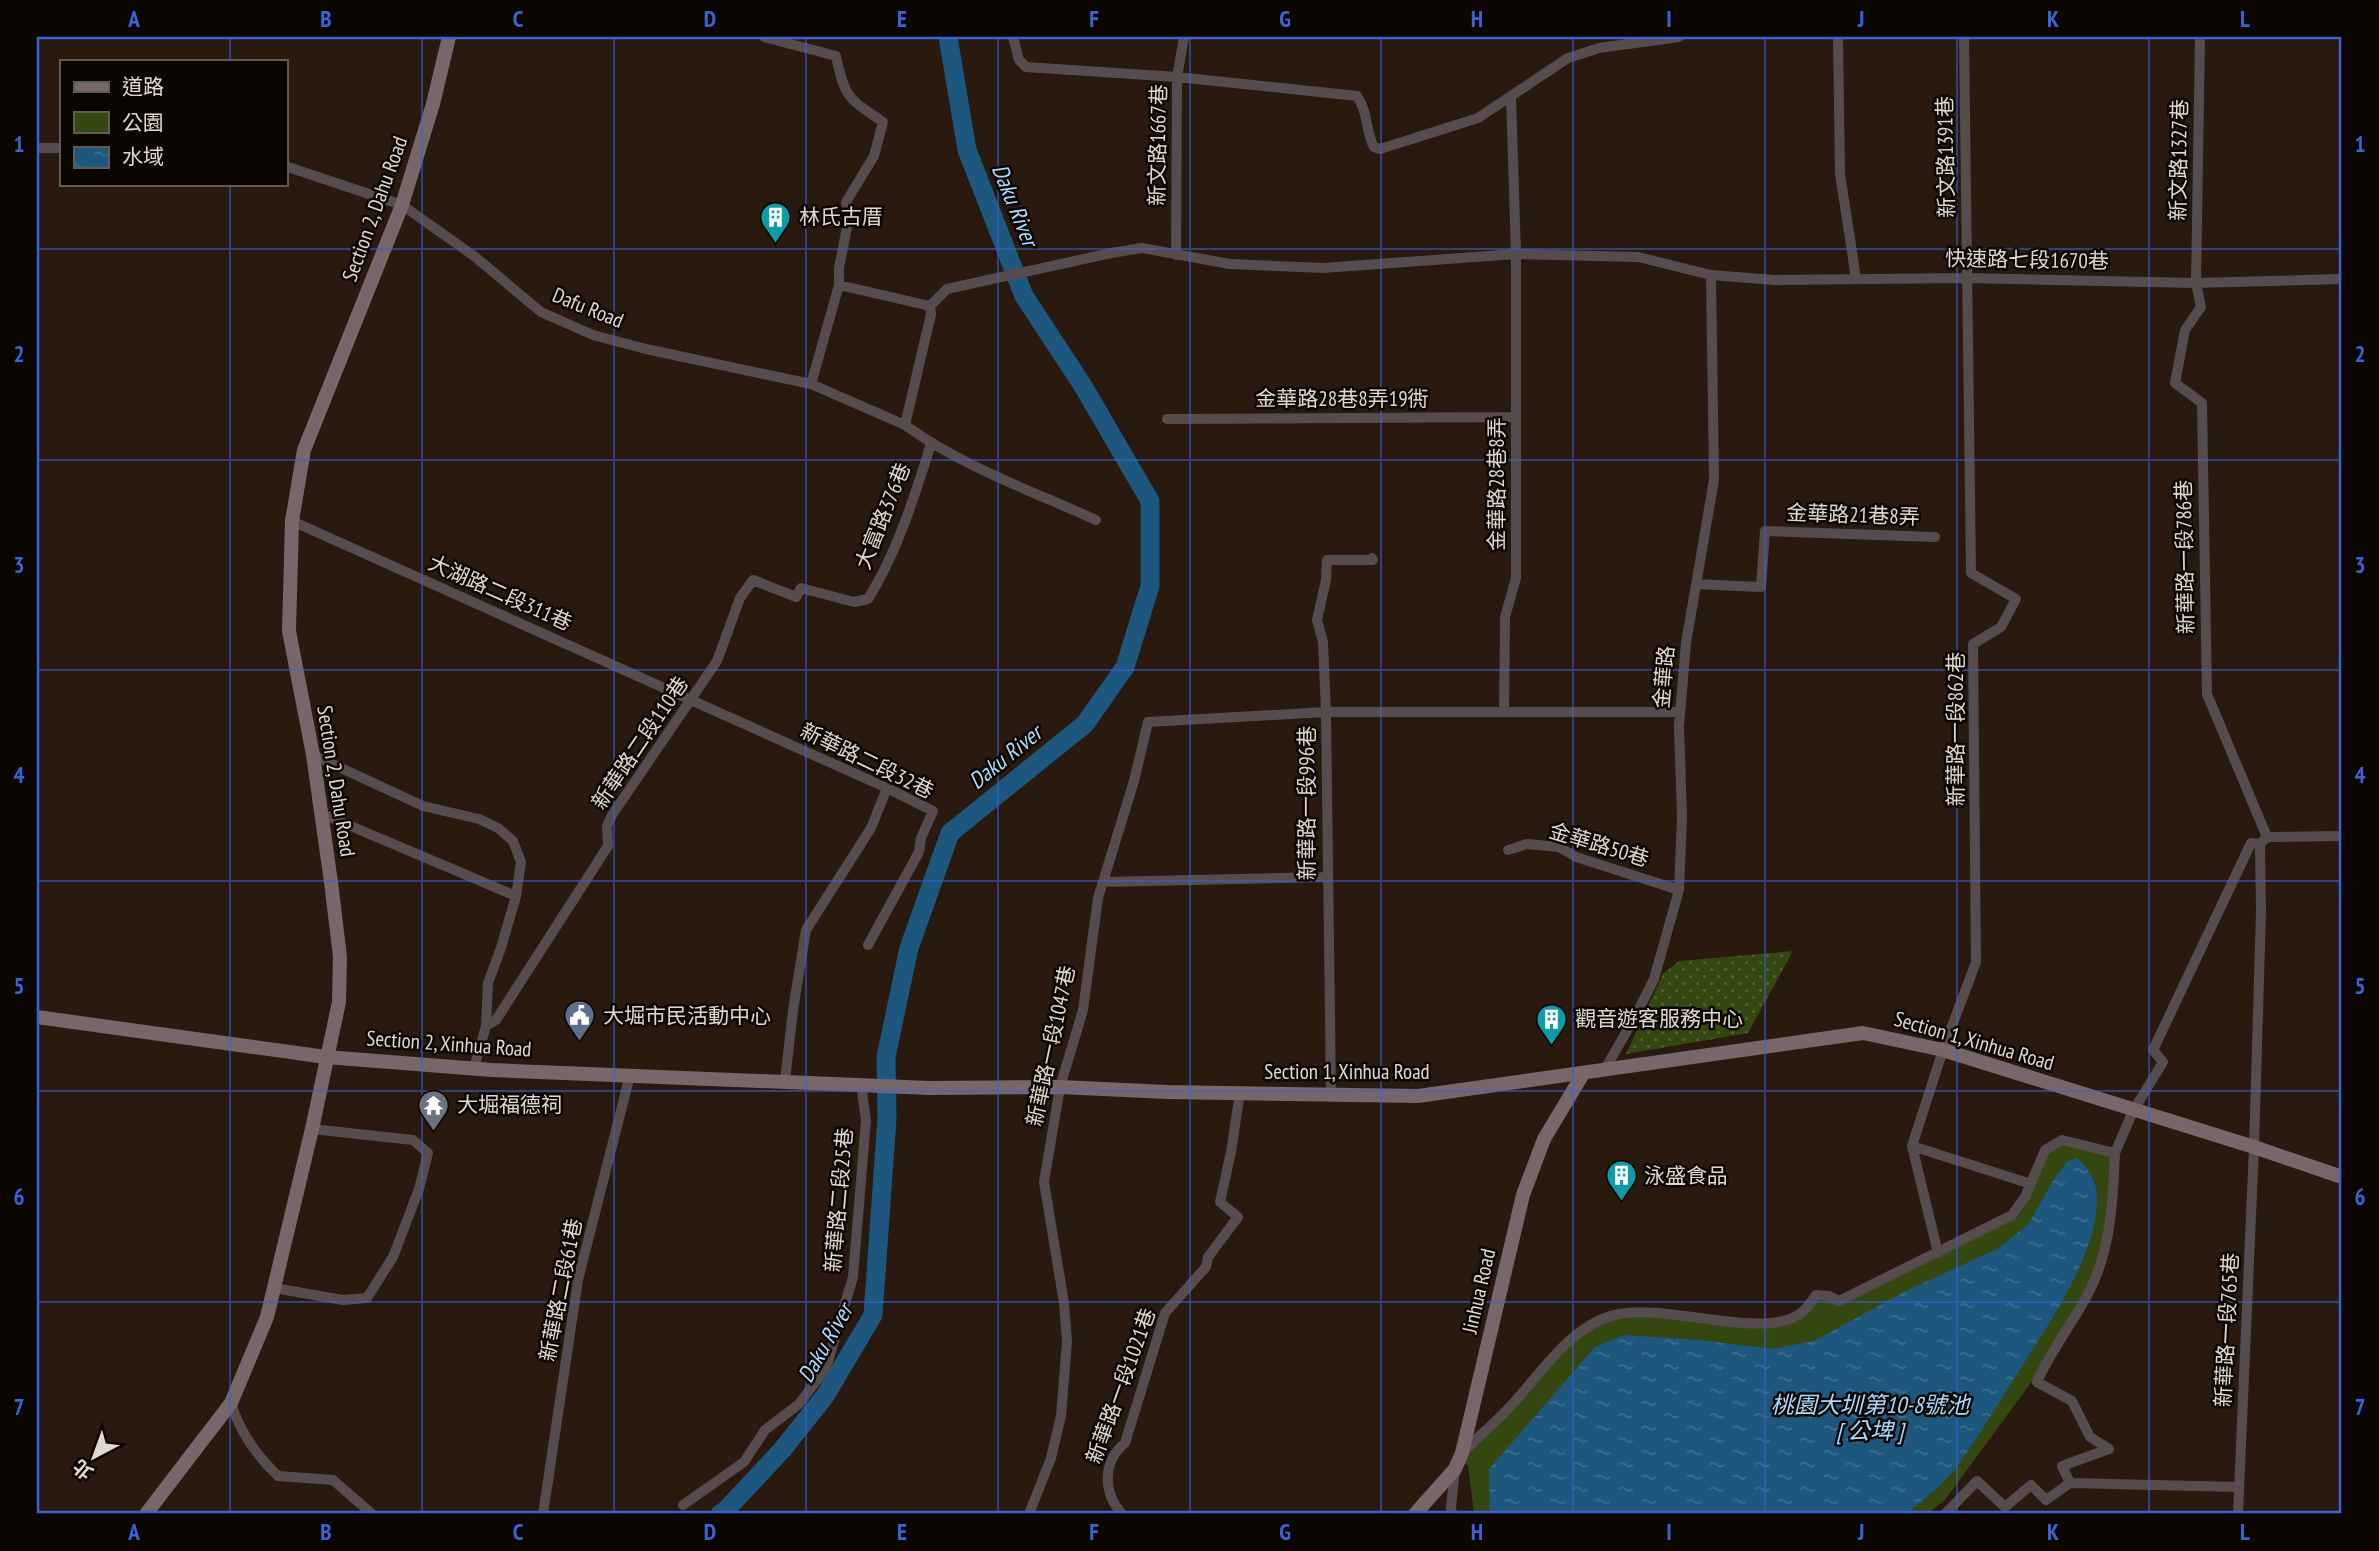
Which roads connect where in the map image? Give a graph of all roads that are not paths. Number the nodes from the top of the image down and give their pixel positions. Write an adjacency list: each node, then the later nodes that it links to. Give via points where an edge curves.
1 (449, 37): 14 (street, Section 2, Dahu Road)
2 (764, 37): 22 (street, via 836,56 842,86 852,101 883,122 874,156 846,202 849,217)
3 (1013, 37): 9 (street, via 1019,60 1026,67)
4 (1184, 37): 9 (street, 新文路1667巷)
5 (1679, 37): 10 (street, via 1599,48 1568,58)
6 (1838, 37): 18 (street, via 1840,174)
7 (1964, 37): 19 (street, 新文路1391巷)
8 (2200, 37): 21 (street, 新文路1327巷)
9 (1177, 77): 10 (street, via 1357,96 1366,113 1370,141 1380,149 1478,118); 16 (street, 新文路1667巷)
10 (1511, 97): 15 (street, 金華路28巷8弄)
11 (37, 148): 12 (street)
12 (60, 148)
13 (287, 167): 14 (street, Dafu Road)
14 (402, 205): 24 (street, Dafu Road, via 551,317 593,335 646,349); 30 (street, Section 2, Dahu Road, via 304,450)
15 (1516, 254): 16 (street, 快速路七段1670巷, via 1323,268 1230,264); 17 (street, 快速路七段1670巷, via 1638,257); 25 (street, 金華路28巷8弄)
16 (1176, 255): 23 (street, 快速路七段1670巷, via 1142,248 1055,265 947,289)
17 (1711, 275): 18 (street, 快速路七段1670巷, via 1774,280); 34 (street, 金華路, via 1714,480)
18 (1856, 278): 19 (street, 快速路七段1670巷)
19 (1966, 278): 21 (street, 快速路七段1670巷); 52 (street, 新華路一段862巷, via 1971,573 2016,599 2001,627 1972,644 1976,962)
20 (2342, 279): 21 (street, 快速路七段1670巷)
21 (2196, 283): 43 (street, 新華路一段786巷, via 2201,307 2185,330 2175,383 2202,403 2207,694)
22 (839, 285): 23 (street); 24 (street)
23 (930, 306): 27 (street)
24 (811, 384): 27 (street, Dafu Road)
25 (1516, 417): 26 (street, 金華路28巷8弄19衖); 37 (street, 金華路28巷8弄, via 1516,578 1506,617)
26 (1167, 419)
27 (905, 425): 28 (street, Dafu Road)
28 (932, 444): 29 (street, Dafu Road); 33 (street, 大富路376巷, via 902,533 868,599 854,603 801,587 796,597)
29 (1096, 520)
30 (292, 521): 35 (street, 大湖路二段311巷); 39 (street, Section 2, Dahu Road, via 289,631)
31 (1935, 537): 34 (street, 金華路21巷8弄, via 1765,531 1761,587)
32 (1372, 558): 36 (street, 新華路一段996巷, via 1327,560 1317,620 1323,642)
33 (753, 580): 35 (street, 新華路二段110巷, via 740,598 717,661)
34 (1696, 584): 38 (street, 金華路)
35 (692, 700): 40 (street, 新華路二段32巷); 51 (street, 新華路二段110巷, via 612,815 607,826 608,846 496,1020)
36 (1326, 712): 37 (street); 45 (street, 新華路一段996巷); 46 (street, 新華路一段1047巷, via 1148,722)
37 (1504, 712): 38 (street)
38 (1680, 712): 47 (street, 金華路)
39 (313, 755): 41 (street, Section 2, Dahu Road); 48 (street, via 423,806 498,828 513,841 521,862)
40 (887, 788): 49 (street, 新華路二段32巷, via 933,811 919,852); 58 (street, via 871,828 806,930)
41 (320, 813): 48 (street); 53 (street, Section 2, Dahu Road, via 340,957 339,1002)
42 (2342, 836): 43 (street)
43 (2263, 841): 64 (street, via 2251,843 2153,1050 2163,1062); 67 (street, 新華路一段786巷)
44 (1508, 850): 47 (street, 金華路50巷, via 1527,844 1559,847 1577,858)
45 (1327, 877): 46 (street); 63 (street, 新華路一段996巷)
46 (1103, 882): 61 (street, 新華路一段1047巷, via 1083,1010)
47 (1679, 890): 55 (street, 金華路, via 1654,979)
48 (516, 896): 51 (street, via 488,983)
49 (868, 945)
50 (37, 1017): 53 (street, Section 2, Xinhua Road)
51 (486, 1026): 54 (street)
52 (1942, 1050): 55 (street, Section 1, Xinhua Road, via 1863,1033); 64 (street, Section 1, Xinhua Road); 66 (street)
53 (326, 1057): 54 (street, Section 2, Xinhua Road); 65 (street, Section 2, Dahu Road)
54 (474, 1068): 57 (street, Section 2, Xinhua Road)
55 (1605, 1069): 56 (street, Section 1, Xinhua Road)
56 (1583, 1074): 63 (street, Section 1, Xinhua Road, via 1418,1096); 74 (street, Jinhua Road, via 1544,1139 1523,1195)
57 (630, 1075): 58 (street, Section 2, Xinhua Road); 81 (street, 新華路二段61巷, via 578,1280)
58 (785, 1081): 59 (street, Section 2, Xinhua Road)
59 (861, 1084): 60 (street, Section 2, Xinhua Road); 78 (street, 新華路二段25巷, via 866,1120 853,1278 826,1368 799,1404 765,1430 744,1462)
60 (913, 1086): 61 (street, Section 1, Xinhua Road)
61 (1060, 1087): 62 (street, Section 1, Xinhua Road); 82 (street, 新華路一段1047巷, via 1044,1182 1065,1303 1067,1342 1061,1416 1051,1458)
62 (1240, 1092): 63 (street, Section 1, Xinhua Road); 83 (street, 新華路一段1021巷, via 1220,1202 1238,1217 1206,1267 1165,1313 1125,1443 1111,1457 1109,1493)
63 (1331, 1095)
64 (2133, 1111): 67 (street, Section 1, Xinhua Road); 68 (street)
65 (312, 1129): 72 (street, Section 2, Dahu Road); 72 (street, via 413,1140 428,1153 393,1257 368,1298 343,1300)
66 (1912, 1146): 70 (street); 71 (street)
67 (2254, 1147): 69 (street, Section 1, Xinhua Road); 77 (street, 新華路一段765巷)
68 (2115, 1153): 70 (street, via 2062,1140 2045,1150); 76 (street, via 2109,1232 2101,1263 2037,1382 2072,1401 2090,1437 2109,1449 2062,1466)
69 (2342, 1177)
70 (2031, 1184): 71 (street, via 2012,1215)
71 (1938, 1253): 74 (street, via 1839,1301 1816,1295 1797,1316 1780,1322 1622,1313 1600,1319 1563,1347)
72 (274, 1288): 73 (street, Section 2, Dahu Road, via 267,1317)
73 (231, 1403): 79 (street, Section 2, Dahu Road); 80 (street, via 255,1451 278,1476 333,1480)
74 (1462, 1453): 75 (street, Jinhua Road)
75 (1455, 1469): 84 (street, Jinhua Road); 85 (street)
76 (2070, 1483): 77 (street); 86 (street, via 2046,1500 2031,1485 2005,1507 1977,1481)
77 (2239, 1487): 87 (street, 新華路一段765巷)
78 (683, 1505)
79 (146, 1514)
80 (372, 1514)
81 (543, 1514)
82 (1029, 1514)
83 (1122, 1514)
84 (1415, 1514)
85 (1452, 1514)
86 (1945, 1514)
87 (2238, 1514)

